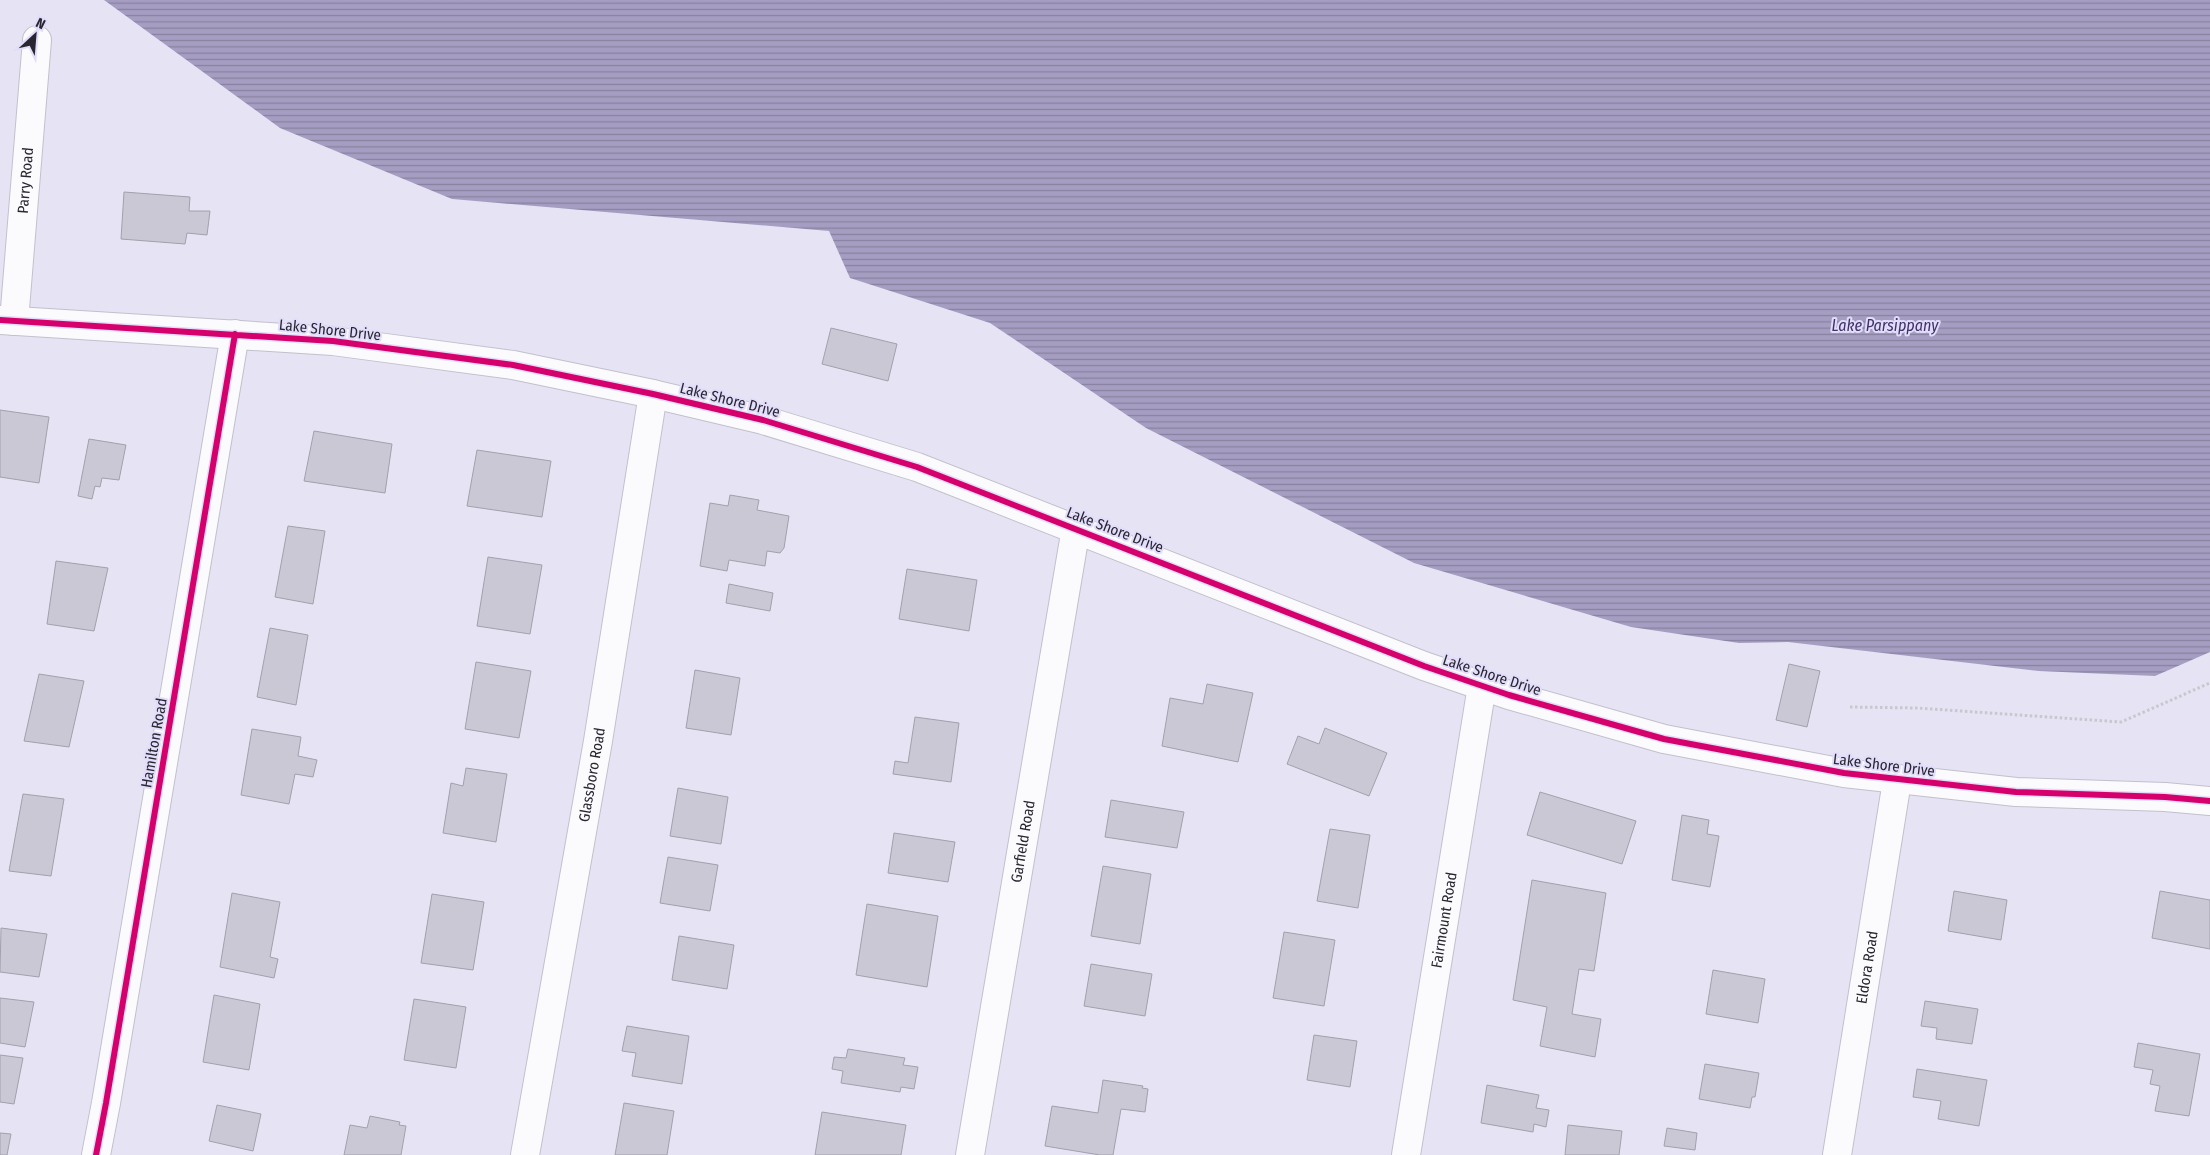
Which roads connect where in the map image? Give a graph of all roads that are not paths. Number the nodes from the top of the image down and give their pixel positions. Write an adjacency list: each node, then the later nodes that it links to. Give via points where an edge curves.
1 (38, 40): 2 (street, Parry Road)
2 (7, 320): 3 (street, Lake Shore Drive)
3 (235, 334): 4 (street, Lake Shore Drive, via 333,341 513,364); 9 (street, Hamilton Road)
4 (653, 394): 5 (street, Lake Shore Drive, via 763,420 917,467); 10 (street, Glassboro Road, via 597,750)
5 (1076, 528): 6 (street, Lake Shore Drive); 11 (street, Garfield Road)
6 (1482, 686): 7 (street, Lake Shore Drive, via 1664,739); 12 (street, Fairmount Road)
7 (1897, 780): 8 (street, Lake Shore Drive, via 2016,792); 13 (street, Eldora Road)
8 (2210, 801)
9 (96, 1155)
10 (525, 1155)
11 (970, 1155)
12 (1406, 1155)
13 (1837, 1155)

